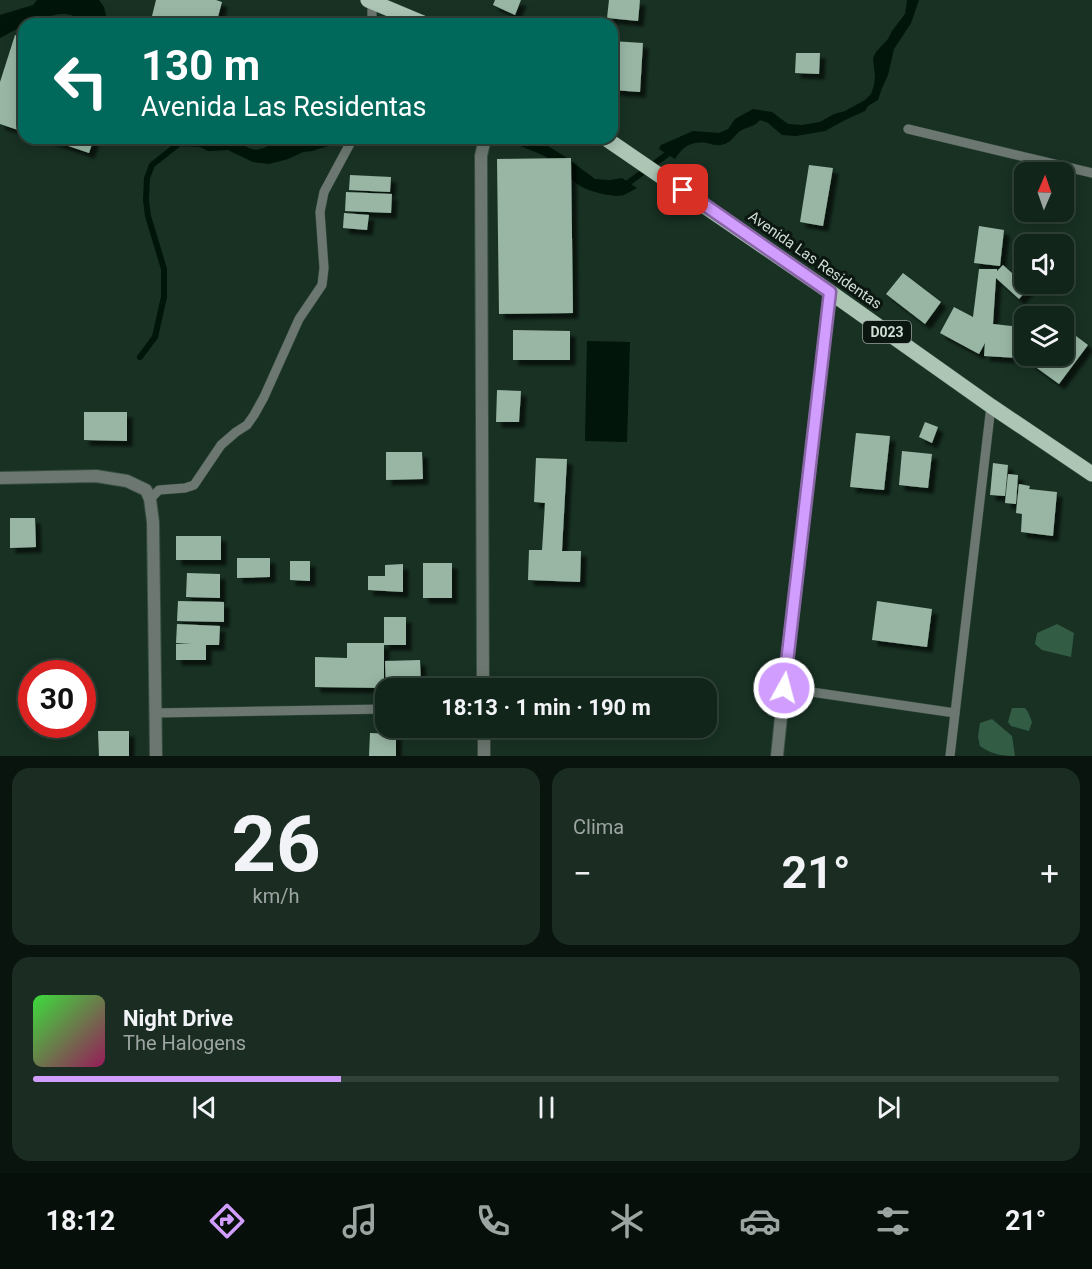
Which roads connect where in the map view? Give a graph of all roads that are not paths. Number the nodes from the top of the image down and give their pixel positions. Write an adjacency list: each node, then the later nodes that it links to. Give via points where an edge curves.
1 (370, 1): 2 (lane); 3 (main road)
2 (371, 18)
3 (411, 18)
4 (908, 129): 8 (lane)
5 (350, 144): 13 (lane, via 324,192 320,212 322,285 299,319 254,415 221,445 194,485 159,490)
6 (484, 144): 14 (street)
7 (613, 144): 9 (main road, Avenida Las Residentas / D023)
8 (1092, 173)
9 (830, 292): 10 (main road, Avenida Las Residentas / D023); 15 (street)
10 (991, 406): 11 (main road, Avenida Las Residentas / D023); 18 (lane)
11 (1092, 474)
12 (0, 478): 13 (street, via 96,476 127,481 146,490)
13 (150, 499): 17 (street)
14 (483, 678)
15 (784, 688): 18 (lane); 22 (street)
16 (375, 709): 17 (lane)
17 (155, 713): 20 (street)
18 (955, 713): 23 (lane)
19 (483, 738): 21 (street)
20 (156, 756)
21 (484, 756)
22 (777, 756)
23 (950, 756)

